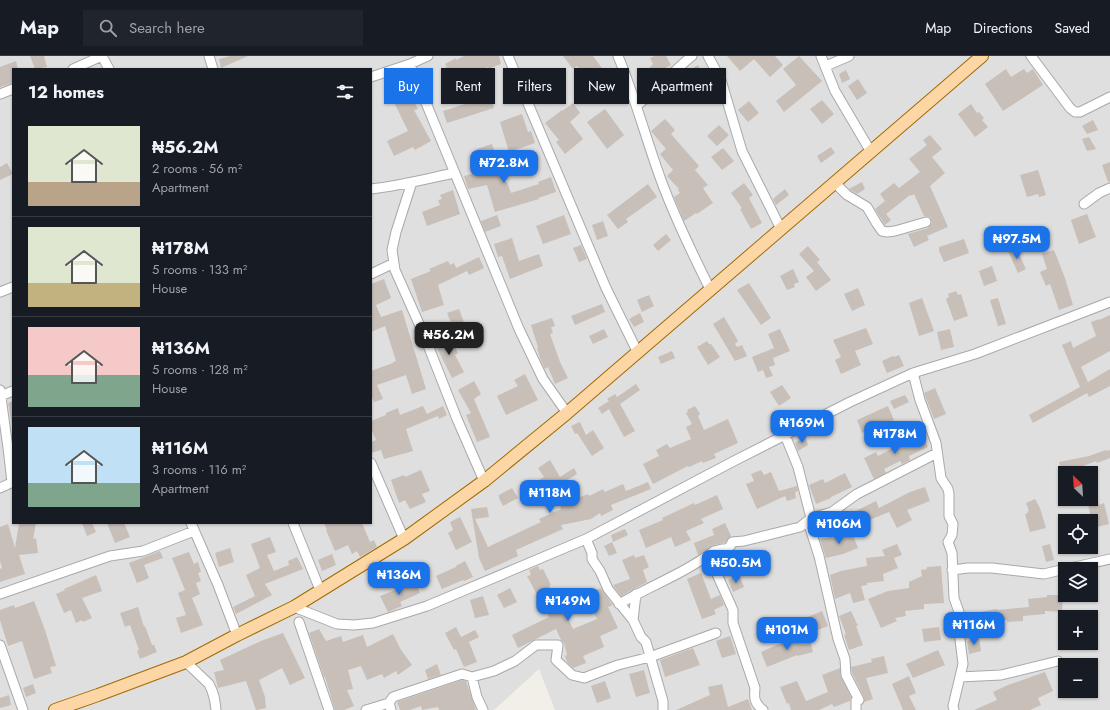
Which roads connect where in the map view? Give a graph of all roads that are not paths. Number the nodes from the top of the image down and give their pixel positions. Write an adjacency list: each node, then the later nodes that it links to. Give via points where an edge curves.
1 (102, 56): 14 (street); 15 (street)
2 (209, 56): 16 (street)
3 (428, 56): 12 (street)
4 (508, 56): 37 (street, via 606,288)
5 (618, 56): 21 (street)
6 (692, 56): 21 (street)
7 (708, 56): 30 (street, via 721,80 742,151)
8 (821, 56): 13 (street)
9 (849, 56): 13 (street)
10 (982, 56): 22 (main road)
11 (1031, 56): 20 (street, via 1075,112)
12 (410, 64): 17 (street); 23 (street)
13 (826, 66): 22 (street, via 835,91)
14 (75, 68)
15 (108, 68)
16 (213, 68)
17 (372, 77)
18 (12, 89): 19 (street)
19 (0, 94)
20 (1110, 97)
21 (637, 105): 34 (street, via 670,204 685,241)
22 (870, 152): 25 (main road)
23 (454, 173): 24 (street); 41 (street, via 518,329 543,379)
24 (412, 182): 27 (street); 31 (street, via 392,250)
25 (835, 183): 29 (street, via 847,195 867,207 882,231 895,231); 30 (main road)
26 (1110, 188): 28 (street, via 1099,192)
27 (372, 189)
28 (1084, 204)
29 (926, 222)
30 (781, 229): 34 (main road)
31 (394, 263): 32 (street); 45 (street)
32 (372, 274)
33 (12, 287): 35 (street)
34 (710, 289): 37 (main road)
35 (0, 292)
36 (1110, 302): 38 (street, via 975,354)
37 (638, 353): 41 (main road)
38 (913, 373): 42 (street); 43 (street)
39 (12, 391): 40 (street)
40 (0, 394): 46 (street)
41 (567, 413): 45 (main road)
42 (785, 435): 48 (street, via 798,467); 52 (street)
43 (937, 453): 48 (street, via 857,494 832,512); 58 (street, via 941,478 948,489 948,516 953,524 948,542 952,553)
44 (372, 465): 51 (street)
45 (484, 480): 51 (main road)
46 (12, 482): 47 (street)
47 (0, 488)
48 (811, 518): 53 (street, via 792,530 744,542 732,542 727,549); 85 (street, via 810,528 845,659 846,675 859,700 856,700)
49 (292, 524): 60 (street)
50 (193, 527): 61 (street, via 143,551 110,556); 68 (street)
51 (404, 539): 60 (main road)
52 (586, 539): 63 (street, via 592,560); 64 (street, via 427,606 373,623 337,624)
53 (714, 551): 55 (street); 57 (street)
54 (1110, 559): 56 (street)
55 (699, 562): 57 (street); 62 (street)
56 (1097, 562)
57 (712, 563): 84 (street, via 733,610 733,623 755,688 754,698)
58 (952, 570): 59 (street, via 992,568 1044,574); 74 (street, via 954,598 959,612 963,664)
59 (1058, 571)
60 (320, 590): 64 (main road)
61 (0, 594)
62 (636, 594): 63 (street); 65 (street)
63 (619, 604): 65 (street)
64 (294, 607): 68 (main road)
65 (633, 620): 70 (street, via 646,642)
66 (299, 622): 80 (street)
67 (716, 633): 70 (street)
68 (237, 635): 71 (main road)
69 (0, 645): 77 (street)
70 (650, 657): 73 (street, via 618,665 584,678 572,675 556,660 558,645 536,645 515,661 494,671); 83 (street, via 663,701)
71 (186, 662): 78 (main road); 79 (street, via 209,684)
72 (1058, 662): 74 (street, via 1001,675)
73 (472, 677): 75 (street, via 462,674 393,697); 82 (street)
74 (960, 677): 76 (street)
75 (390, 706): 81 (street)
76 (951, 709)
77 (22, 710)
78 (55, 710)
79 (216, 710)
80 (329, 710)
81 (366, 710)
82 (483, 710)
83 (663, 710)
84 (763, 710)
85 (856, 710)

